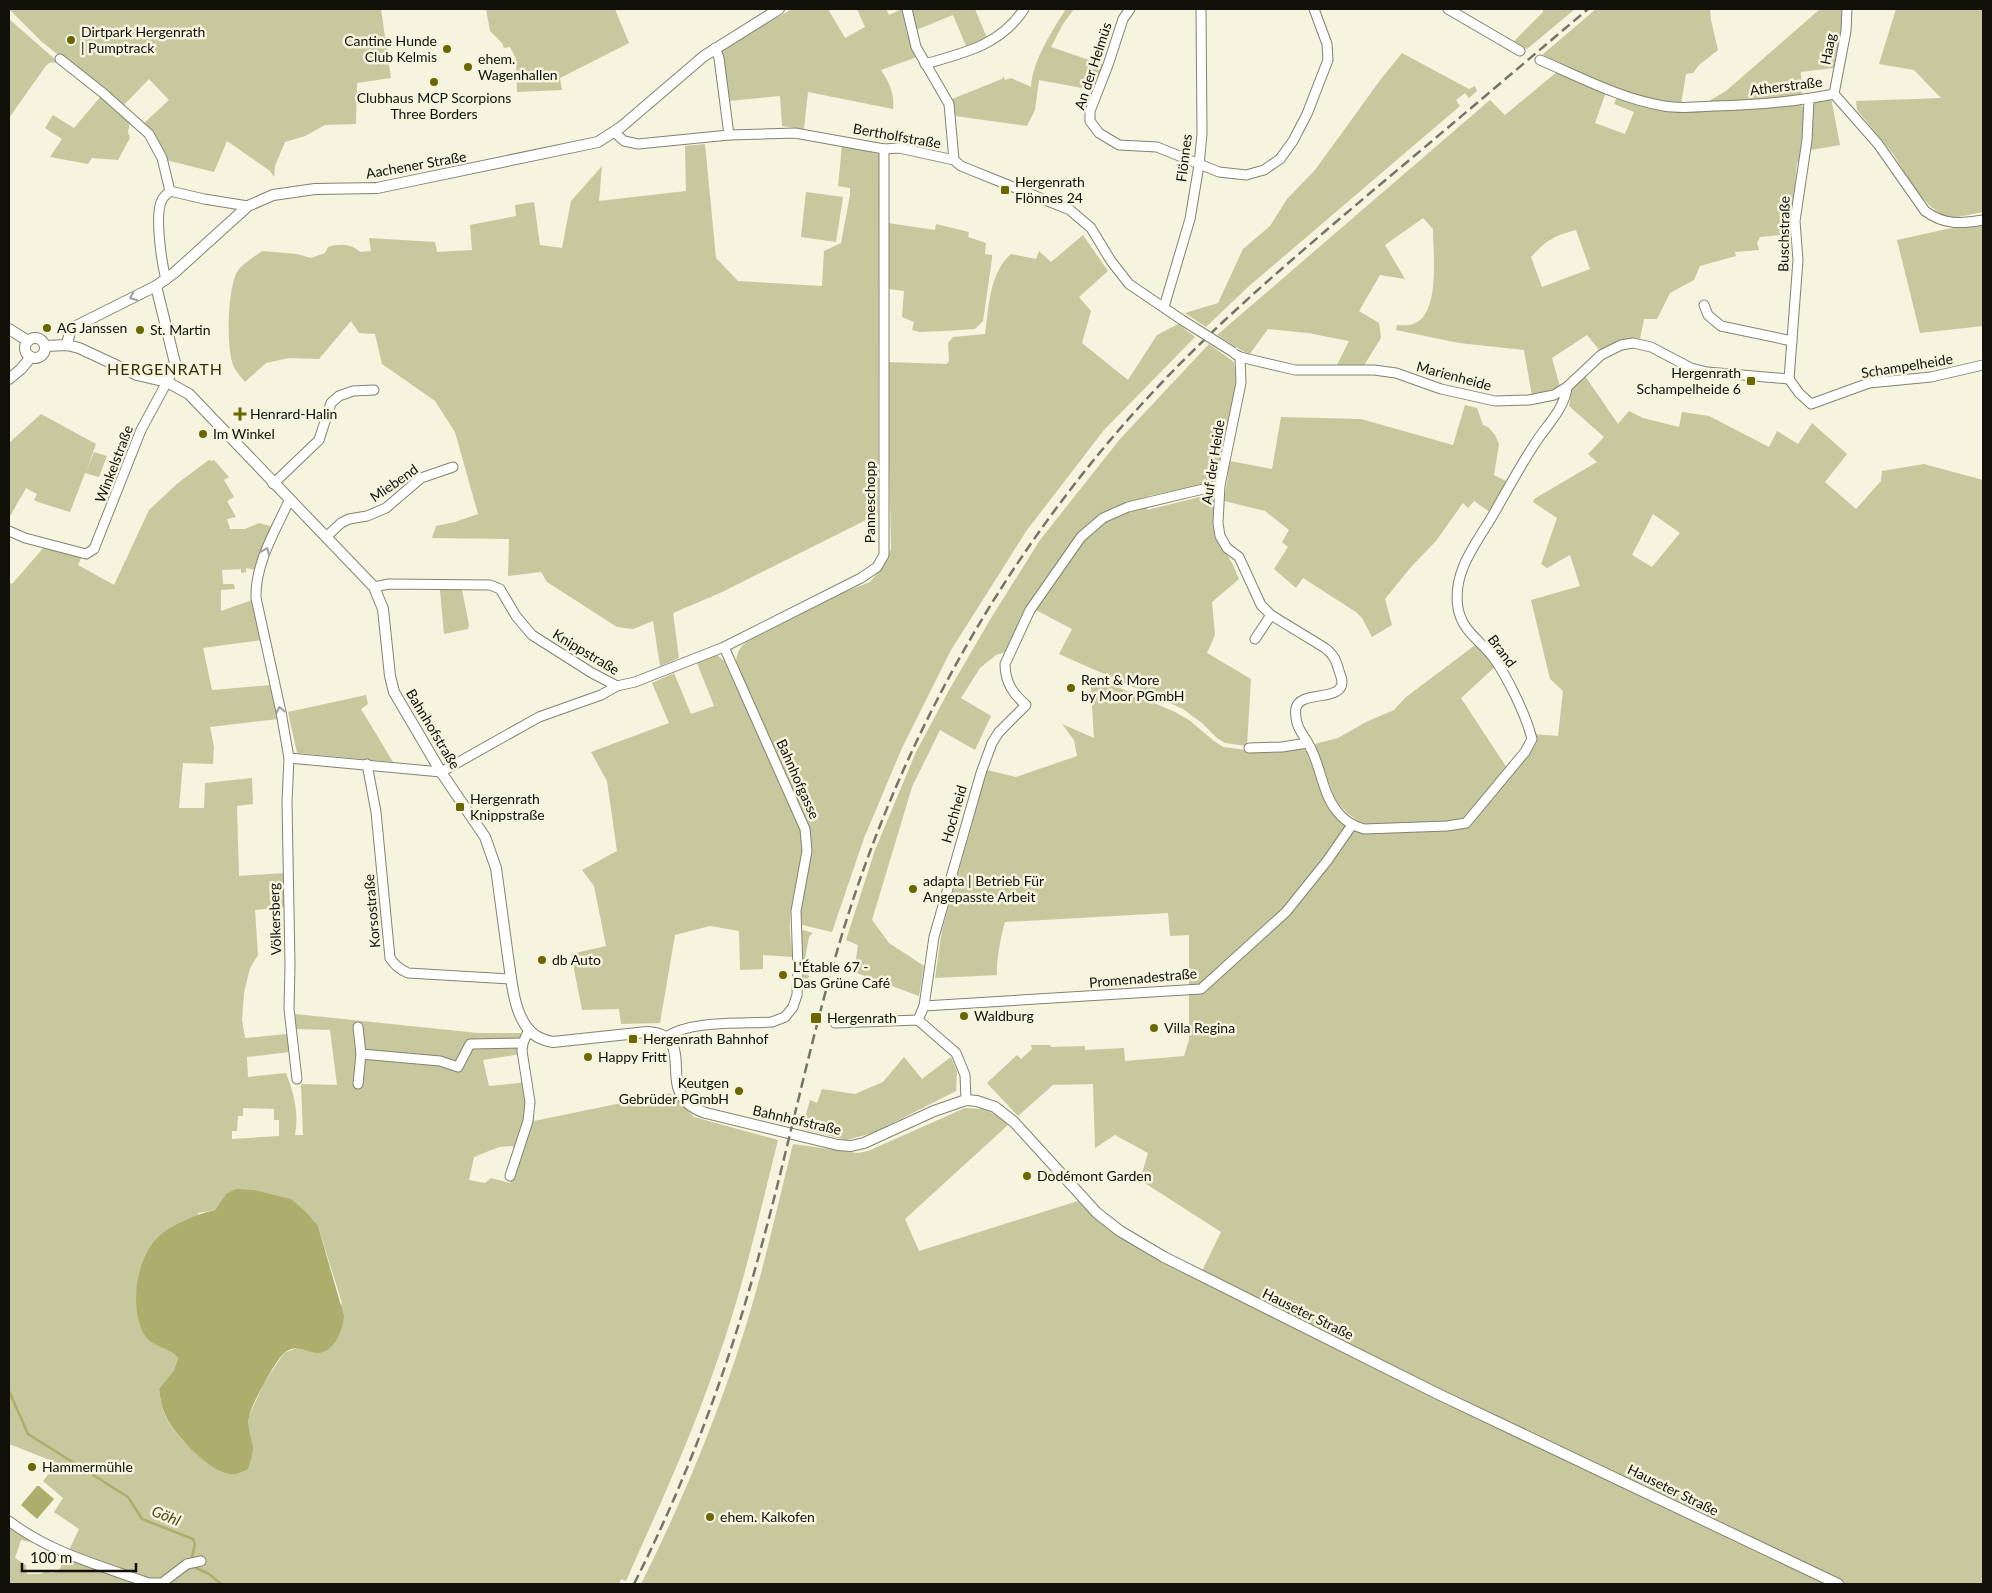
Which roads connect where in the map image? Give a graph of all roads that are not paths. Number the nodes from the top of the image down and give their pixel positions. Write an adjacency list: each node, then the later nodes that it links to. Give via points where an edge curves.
1 (779, 9): 9 (street, Aachener Straße)
2 (907, 9): 13 (street, via 916,47)
3 (1024, 9): 13 (street, via 1017,20 992,41 959,55)
4 (1130, 9): 20 (street, An der Helmüs, via 1122,19 1090,111 1090,121 1099,133 1119,145 1157,147)
5 (1201, 9): 20 (street, Flönnes, via 1202,134)
6 (1314, 9): 20 (street, An der Helmüs, via 1328,44 1328,60 1293,141 1280,159 1264,170 1246,175 1219,172)
7 (1448, 9): 10 (street)
8 (1847, 9): 14 (street, Haag)
9 (715, 48): 16 (street, Aachener Straße); 17 (street)
10 (1520, 51)
11 (60, 59): 21 (street, via 149,134 162,158)
12 (1540, 60): 15 (street, Atherstraße, via 1614,91 1665,106 1761,105)
13 (925, 64): 19 (street, via 948,104)
14 (1834, 94): 15 (street, Atherstraße); 23 (street, Atherstraße, via 1878,144 1926,211 1950,223)
15 (1809, 99): 31 (street, Buschstraße, via 1807,140 1795,221 1798,260)
16 (614, 132): 17 (street, Bertholfstraße, via 630,143); 22 (street, Aachener Straße, via 584,146 454,173 377,188 292,191)
17 (730, 136): 18 (street, Bertholfstraße, via 795,132)
18 (884, 148): 19 (street, Bertholfstraße, via 900,148); 51 (street, Panneschopp, via 884,555 877,567 861,578)
19 (954, 160): 27 (street, Bertholfstraße, via 961,166 1070,210 1091,228 1124,280)
20 (1199, 164): 27 (street, Flönnes, via 1190,219)
21 (170, 191): 22 (street); 24 (street, via 162,199 160,207 160,240)
22 (248, 206): 24 (street, Aachener Straße)
23 (1983, 220)
24 (166, 280): 25 (street, Aachener Straße)
25 (156, 286): 33 (street, Aachener Straße, one-way to 33, via 76,326 70,331); 39 (street, via 176,363)
26 (1704, 305): 31 (street, via 1708,315 1721,326)
27 (1164, 307): 28 (street, Bertholfstraße)
28 (1182, 320): 34 (street, Marienheide, bridge)
29 (9, 329): 30 (street)
30 (28, 341): 32 (street, via 39,339); 35 (street, via 25,349)
31 (1792, 341): 38 (street, Buschstraße)
32 (44, 346): 33 (street, Bahnhofstraße); 35 (street, via 42,354)
33 (67, 346): 39 (street, Bahnhofstraße, via 79,348 137,375)
34 (1236, 355): 40 (street, Marienheide, via 1295,370 1374,370 1495,401 1529,400 1554,395); 44 (street, Auf der Heide, via 1241,383)
35 (31, 357): 37 (street)
36 (1983, 366): 38 (street, Schampelheide, via 1931,377 1869,383 1811,404)
37 (9, 379)
38 (1789, 379): 40 (street, Marienheide, via 1708,372 1691,368 1651,347 1633,343 1601,355)
39 (166, 382): 43 (street, Bahnhofstraße, via 180,388 199,404); 46 (street, Winkelstraße, via 141,430 94,549 86,554)
40 (1567, 387): 58 (street, Brand, via 1562,405 1471,548 1457,592 1462,622 1501,669 1532,739 1525,752 1466,823 1383,829 1364,829)
41 (374, 390): 43 (street, via 354,391 339,396 331,403 319,440)
42 (453, 467): 47 (street, Miebend, via 422,478 386,508 349,519)
43 (273, 484): 45 (street, Bahnhofstraße)
44 (1220, 485): 49 (street, Auf der Heide, via 1220,536 1227,548 1239,557 1261,605); 60 (street, Hochheid, via 1128,507 1103,518 1081,537 1030,610 1005,664 1009,686 1026,705 999,732 980,773 934,937)
45 (289, 500): 47 (street, Bahnhofstraße); 55 (street, Völkersberg, one-way to 45, via 256,592 261,563)
46 (9, 531)
47 (326, 537): 48 (street, Bahnhofstraße)
48 (374, 588): 52 (street, Knippstraße, via 389,584 490,585 500,589 532,635); 57 (street, Bahnhofstraße, via 383,609 394,692)
49 (1270, 615): 50 (street); 53 (street, Auf der Heide, via 1326,648 1337,662 1342,682 1340,687 1334,693 1298,703 1297,721)
50 (1255, 639)
51 (724, 647): 52 (street, Panneschopp); 65 (street, Bahnhofgasse, via 805,829 807,851 796,911 798,990 793,1007 785,1018 772,1022 697,1027)
52 (617, 686): 57 (street, Knippstraße, via 539,717)
53 (1307, 742): 54 (street); 58 (street, Auf der Heide, via 1329,800)
54 (1249, 748)
55 (289, 758): 56 (street); 68 (street, Völkersberg, via 290,1008)
56 (367, 764): 57 (street); 59 (street, Korsostraße, via 376,812 390,958 408,973)
57 (441, 772): 59 (street, Bahnhofstraße, via 485,837 491,852)
58 (1352, 824): 60 (street, Promenadestraße, via 1286,912 1201,989)
59 (511, 980): 64 (street, Bahnhofstraße, via 520,1015)
60 (924, 1006): 61 (street, Hochheid)
61 (918, 1020): 62 (street); 70 (street, via 956,1053 965,1075)
62 (835, 1023)
63 (358, 1027): 67 (street)
64 (529, 1029): 65 (street, via 544,1041 553,1042 648,1032); 66 (street)
65 (666, 1037): 70 (street, Bahnhofstraße, via 676,1056 678,1087 694,1109 838,1145 864,1143)
66 (523, 1042): 67 (street, via 470,1044 458,1067 440,1061); 71 (street, via 530,1102 528,1120)
67 (361, 1054): 69 (street)
68 (297, 1079)
69 (358, 1084)
70 (966, 1100): 74 (street, Hauseter Straße, via 987,1104 1006,1114 1098,1213 1120,1231 1164,1257 1436,1393)
71 (510, 1176)
72 (10, 1523): 73 (street, via 55,1548 149,1583 168,1580 187,1564)
73 (201, 1562)
74 (1838, 1584)

